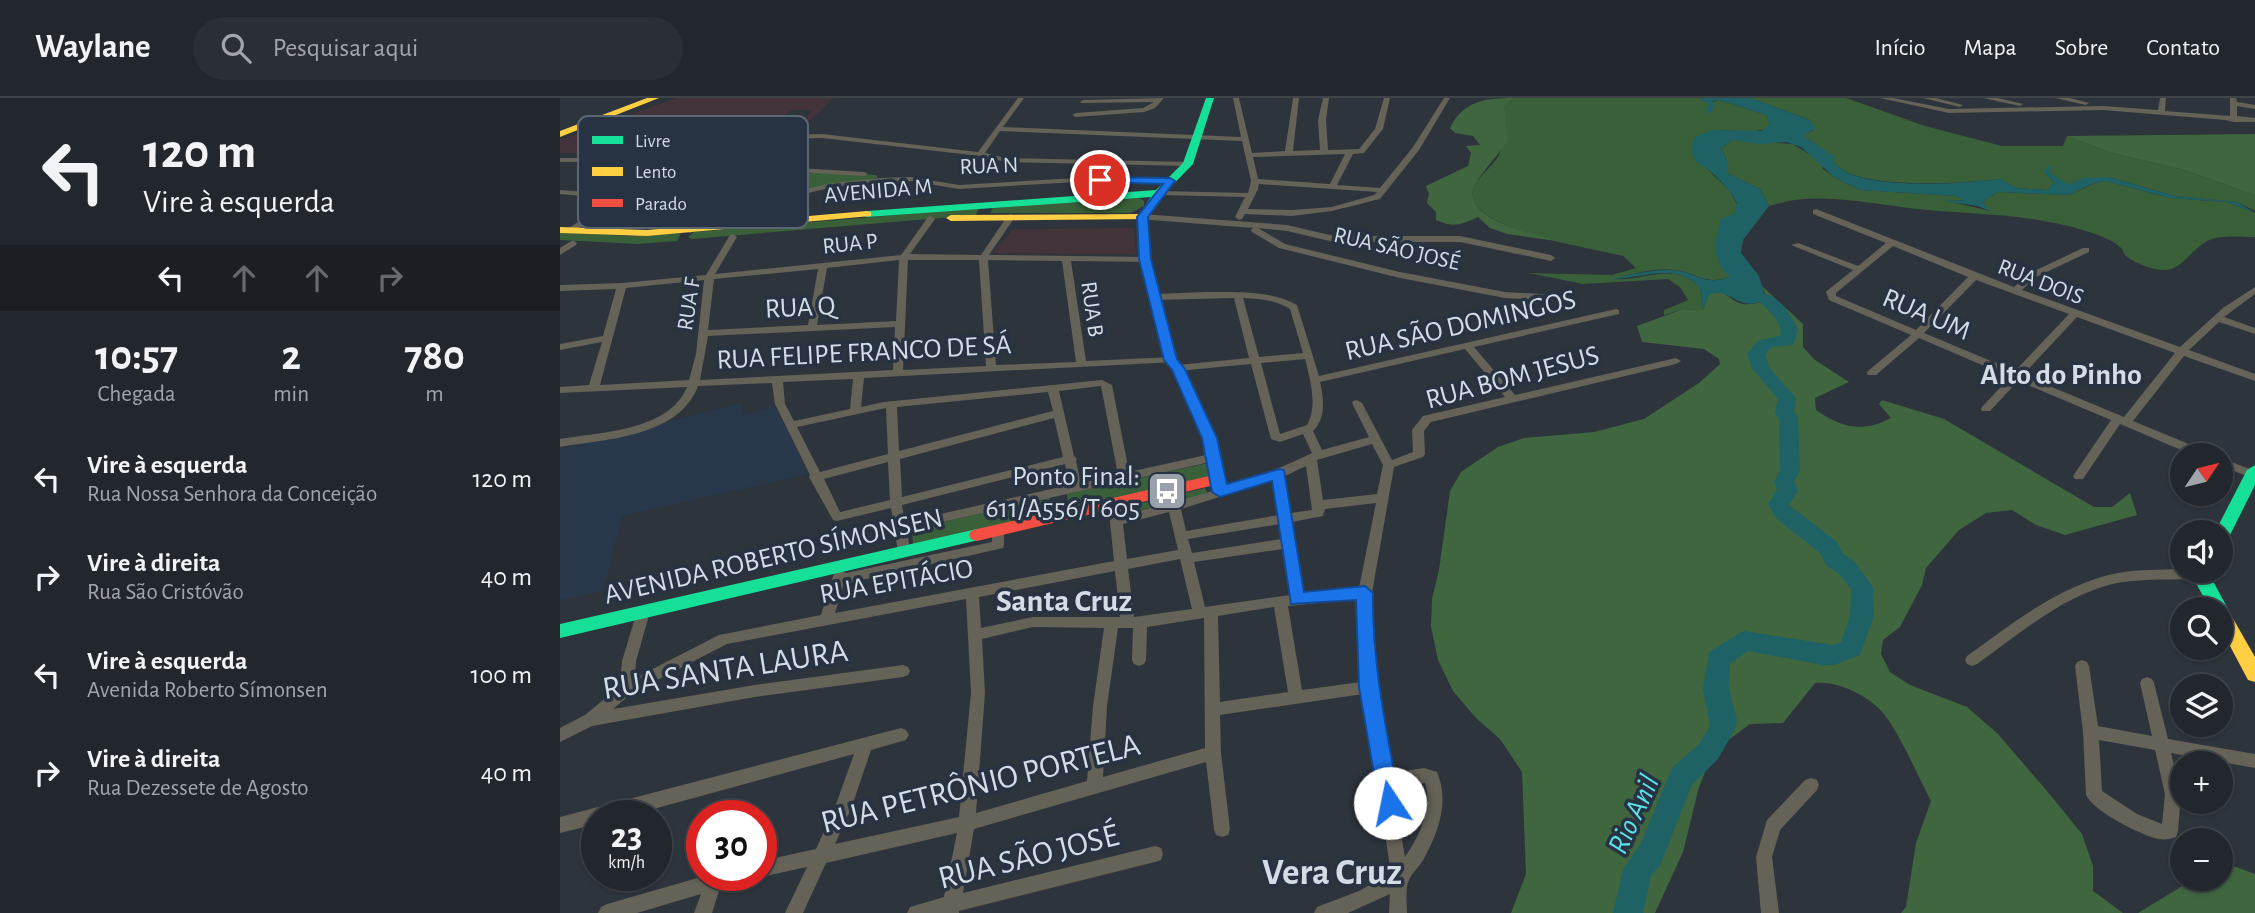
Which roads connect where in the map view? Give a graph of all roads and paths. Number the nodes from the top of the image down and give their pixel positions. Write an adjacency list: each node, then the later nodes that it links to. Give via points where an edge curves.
1 (641, 98): 24 (street)
2 (655, 98): 25 (street)
3 (1021, 98): 31 (street)
4 (1210, 98): 35 (street)
5 (1237, 98): 36 (street)
6 (1296, 98): 38 (street)
7 (1326, 98): 37 (street)
8 (1387, 98): 39 (street, via 1379,129 1364,150)
9 (1447, 98): 52 (street, via 1405,163)
10 (1926, 98): 19 (street)
11 (1986, 98): 20 (street)
12 (2058, 98): 18 (street)
13 (2163, 98): 22 (street)
14 (1160, 99): 16 (street); 23 (street, via 1144,110)
15 (1889, 99): 19 (street)
16 (1083, 100): 23 (street)
17 (2233, 100): 21 (street); 26 (street)
18 (2096, 102): 20 (street); 22 (street)
19 (1960, 105): 20 (street)
20 (2028, 105)
21 (2255, 107)
22 (2162, 110): 26 (street)
23 (1076, 115): 32 (street)
24 (592, 116)
25 (608, 116)
26 (2234, 120): 27 (street)
27 (2255, 120)
28 (578, 121): 30 (street)
29 (578, 127): 33 (street)
30 (560, 128)
31 (998, 129): 32 (street); 40 (street)
32 (1063, 132): 35 (street)
33 (560, 134)
34 (808, 136): 40 (street)
35 (1199, 138): 36 (street); 45 (street)
36 (1244, 139): 41 (street)
37 (1324, 151): 38 (street); 39 (street)
38 (1289, 152): 41 (street)
39 (1350, 152): 51 (street)
40 (980, 154): 44 (street, via 997,159)
41 (1248, 155): 49 (street)
42 (560, 160): 43 (street)
43 (578, 160)
44 (1086, 163): 45 (street); 48 (street)
45 (1188, 164): 58 (street)
46 (808, 171): 47 (street, via 878,174)
47 (880, 180): 50 (street, RUA N, via 911,179 959,187); 53 (street, RUA N)
48 (1077, 180): 50 (street, RUA N); 58 (street, RUA N)
49 (1255, 181): 51 (street); 56 (street)
50 (1052, 182): 57 (street)
51 (1332, 187): 52 (street)
52 (1380, 190): 60 (street, via 1377,197 1332,209)
53 (808, 191)
54 (560, 192): 55 (street, RUA N)
55 (578, 193)
56 (1250, 195): 58 (street); 60 (street)
57 (1045, 200): 58 (street, AVENIDA M, via 1126,195); 59 (street, AVENIDA M)
58 (1154, 201): 62 (street, AVENIDA M, via 1122,217); 65 (street); 82 (street)
59 (978, 210): 62 (street, AVENIDA M); 63 (street, AVENIDA M); 64 (street, AVENIDA M)
60 (1242, 211): 65 (street)
61 (1816, 212): 74 (street, RUA DOIS)
62 (1011, 217): 79 (street)
63 (930, 219): 71 (street, AVENIDA M); 78 (street)
64 (808, 221)
65 (1234, 226): 69 (street)
66 (580, 228): 73 (street)
67 (694, 228): 70 (street)
68 (730, 228): 70 (street, AVENIDA M)
69 (1248, 228): 72 (street, via 1287,228); 77 (street, RUA SÃO JOSÉ, via 1282,246)
70 (687, 236): 71 (street, AVENIDA M); 73 (street, AVENIDA M, via 636,246)
71 (733, 237): 85 (street, RUA F)
72 (1334, 239): 77 (street); 80 (street, via 1460,239)
73 (564, 240)
74 (1890, 244): 84 (street); 86 (street, RUA DOIS)
75 (1795, 245): 84 (street)
76 (2086, 250): 90 (street, via 2033,275)
77 (1317, 254): 93 (street, RUA SÃO JOSÉ, via 1400,275 1505,295)
78 (904, 257): 79 (street, RUA P); 83 (street, RUA P); 97 (street)
79 (983, 258): 81 (street, RUA P); 111 (street)
80 (1551, 258)
81 (1066, 259): 82 (street, RUA P); 109 (street, RUA B)
82 (1145, 259): 92 (street)
83 (823, 265): 85 (street, RUA P); 98 (street)
84 (1856, 268): 101 (street, RUA UM, via 1831,292 1832,298)
85 (709, 276): 87 (street, RUA P); 100 (street, RUA F)
86 (1974, 276): 90 (street, RUA DOIS); 101 (street)
87 (622, 286): 88 (street, RUA P); 102 (street)
88 (560, 288)
89 (2255, 290): 96 (street)
90 (2015, 291): 95 (street, RUA DOIS)
91 (1238, 296): 92 (street); 106 (street, via 1289,302); 107 (street)
92 (1155, 297): 110 (street)
93 (1542, 297)
94 (1616, 312): 104 (street, RUA SÃO DOMINGOS)
95 (2074, 314): 105 (street, RUA DOIS); 115 (street)
96 (2218, 318): 99 (street); 105 (street)
97 (900, 324): 98 (street, RUA Q); 112 (street)
98 (812, 328): 100 (street, RUA Q)
99 (2255, 331)
100 (702, 333): 119 (street, RUA F)
101 (1916, 336): 113 (street); 115 (street, RUA UM)
102 (607, 338): 103 (street); 120 (street)
103 (560, 347)
104 (1469, 347): 118 (street, RUA SÃO DOMINGOS); 123 (street)
105 (2181, 352): 116 (street, RUA DOIS); 129 (street)
106 (1309, 356): 107 (street, RUA FELIPE FRANCO DE SÁ); 118 (street)
107 (1256, 360): 110 (street, RUA FELIPE FRANCO DE SÁ); 131 (street, via 1275,436)
108 (1676, 361): 123 (street, RUA BOM JESUS)
109 (1081, 363): 110 (street, RUA FELIPE FRANCO DE SÁ); 111 (street, RUA FELIPE FRANCO DE SÁ)
110 (1175, 364): 136 (street)
111 (991, 368): 112 (street, RUA FELIPE FRANCO DE SÁ)
112 (898, 373): 114 (street, RUA FELIPE FRANCO DE SÁ)
113 (1872, 373)
114 (859, 376): 117 (street, RUA FELIPE FRANCO DE SÁ); 127 (street)
115 (2014, 376): 126 (street); 129 (street, RUA UM)
116 (2255, 378)
117 (777, 380): 119 (street, RUA FELIPE FRANCO DE SÁ); 130 (street, via 780,404)
118 (1314, 380): 131 (street, via 1319,412)
119 (695, 383): 120 (street, RUA FELIPE FRANCO DE SÁ); 133 (street, via 680,409 665,419)
120 (594, 388): 122 (street, RUA FELIPE FRANCO DE SÁ)
121 (1053, 389): 125 (street); 128 (street); 145 (street, via 1105,384)
122 (560, 390)
123 (1511, 398): 139 (street, RUA BOM JESUS, via 1427,419 1418,430 1419,454)
124 (1357, 403): 132 (street)
125 (891, 405): 127 (street); 135 (street)
126 (1986, 409)
127 (855, 411): 130 (street)
128 (1060, 413): 135 (street); 138 (street)
129 (2121, 422): 134 (street, RUA UM); 143 (street)
130 (792, 425): 144 (street)
131 (1307, 430): 137 (street)
132 (1373, 440): 137 (street, AVENIDA ROBERTO SÍMONSEN); 139 (street)
133 (560, 443)
134 (2174, 443)
135 (893, 455): 144 (street); 150 (street)
136 (1215, 457): 145 (street); 146 (street)
137 (1315, 457): 142 (street, AVENIDA ROBERTO SÍMONSEN); 152 (street)
138 (1071, 459): 147 (street); 150 (street)
139 (1389, 465): 149 (street)
140 (2233, 465): 141 (street)
141 (2254, 472): 156 (street)
142 (1279, 474): 146 (street, AVENIDA ROBERTO SÍMONSEN); 155 (street)
143 (2078, 476)
144 (815, 477): 150 (street, via 837,517)
145 (1124, 477): 147 (street)
146 (1219, 486): 151 (street, AVENIDA ROBERTO SÍMONSEN); 153 (street, AVENIDA ROBERTO SÍMONSEN)
147 (1076, 488): 148 (street)
148 (1057, 492): 154 (street); 158 (street)
149 (1383, 498): 152 (street); 168 (street)
150 (896, 503): 158 (street)
151 (1114, 503): 154 (street, AVENIDA ROBERTO SÍMONSEN); 157 (street)
152 (1320, 505): 155 (street, via 1317,513)
153 (1174, 507): 157 (street, AVENIDA ROBERTO SÍMONSEN); 159 (street)
154 (1060, 515): 162 (street, AVENIDA ROBERTO SÍMONSEN)
155 (1287, 519): 159 (street); 160 (street)
156 (2230, 520)
157 (1116, 521): 164 (street)
158 (901, 527): 161 (street)
159 (1181, 536): 163 (street)
160 (1289, 543): 163 (street, RUA EPITÁCIO); 169 (street)
161 (904, 552): 162 (street, AVENIDA ROBERTO SÍMONSEN); 165 (street, AVENIDA ROBERTO SÍMONSEN)
162 (933, 552): 165 (street, AVENIDA ROBERTO SÍMONSEN)
163 (1187, 556): 164 (street, RUA EPITÁCIO); 172 (street)
164 (1123, 566): 167 (street, RUA EPITÁCIO); 175 (street)
165 (840, 573): 171 (street, AVENIDA ROBERTO SÍMONSEN); 173 (street)
166 (2170, 574): 180 (street, via 2102,582 2066,596)
167 (972, 592): 173 (street, RUA EPITÁCIO); 178 (street)
168 (1365, 593): 169 (street); 185 (street)
169 (1297, 600): 170 (street)
170 (1280, 601): 172 (street); 187 (street)
171 (643, 612): 176 (street, AVENIDA ROBERTO SÍMONSEN); 186 (street, via 629,661)
172 (1205, 613): 175 (street); 188 (street)
173 (827, 618): 186 (street, RUA EPITÁCIO, via 724,639)
174 (1112, 624): 175 (street); 178 (street, via 1033,622); 198 (street)
175 (1134, 624): 179 (street)
176 (560, 631)
177 (2233, 634): 183 (street)
178 (974, 635): 202 (street, via 978,693)
179 (1139, 660)
180 (1972, 660)
181 (2082, 666): 190 (street)
182 (903, 671): 189 (street, RUA SANTA LAURA)
183 (2255, 672)
184 (2147, 683): 194 (street)
185 (1369, 687): 187 (street); 197 (street)
186 (627, 689): 189 (street, RUA EPITÁCIO)
187 (1296, 696): 188 (street)
188 (1211, 710): 195 (street)
189 (590, 720): 192 (street, RUA SANTA LAURA)
190 (2091, 732): 194 (street); 194 (street, via 2094,795 2164,834 2170,831 2173,794)
191 (901, 735): 193 (street)
192 (563, 739)
193 (866, 743): 200 (street); 205 (street)
194 (2160, 745): 196 (street)
195 (1214, 759): 198 (street, RUA PETRÔNIO PORTELA); 204 (street)
196 (2255, 761)
197 (1385, 781): 208 (street); 208 (street, via 1423,775 1434,782 1432,819)
198 (1095, 785): 202 (street, RUA PETRÔNIO PORTELA)
199 (1811, 785): 219 (street, via 1773,826 1764,857)
200 (657, 800)
201 (581, 820): 203 (street)
202 (967, 823): 205 (street, RUA PETRÔNIO PORTELA); 212 (street)
203 (560, 825)
204 (1222, 830)
205 (824, 852): 207 (street, RUA PETRÔNIO PORTELA); 215 (street)
206 (1155, 854): 212 (street, RUA SÃO JOSÉ)
207 (777, 865)
208 (1401, 877): 217 (street); 218 (street)
209 (689, 891): 211 (street)
210 (711, 891): 214 (street)
211 (645, 907): 213 (street)
212 (951, 909): 216 (street, RUA SÃO JOSÉ)
213 (607, 913)
214 (703, 913)
215 (794, 913)
216 (916, 913)
217 (1323, 913)
218 (1398, 913)
219 (1770, 913)

